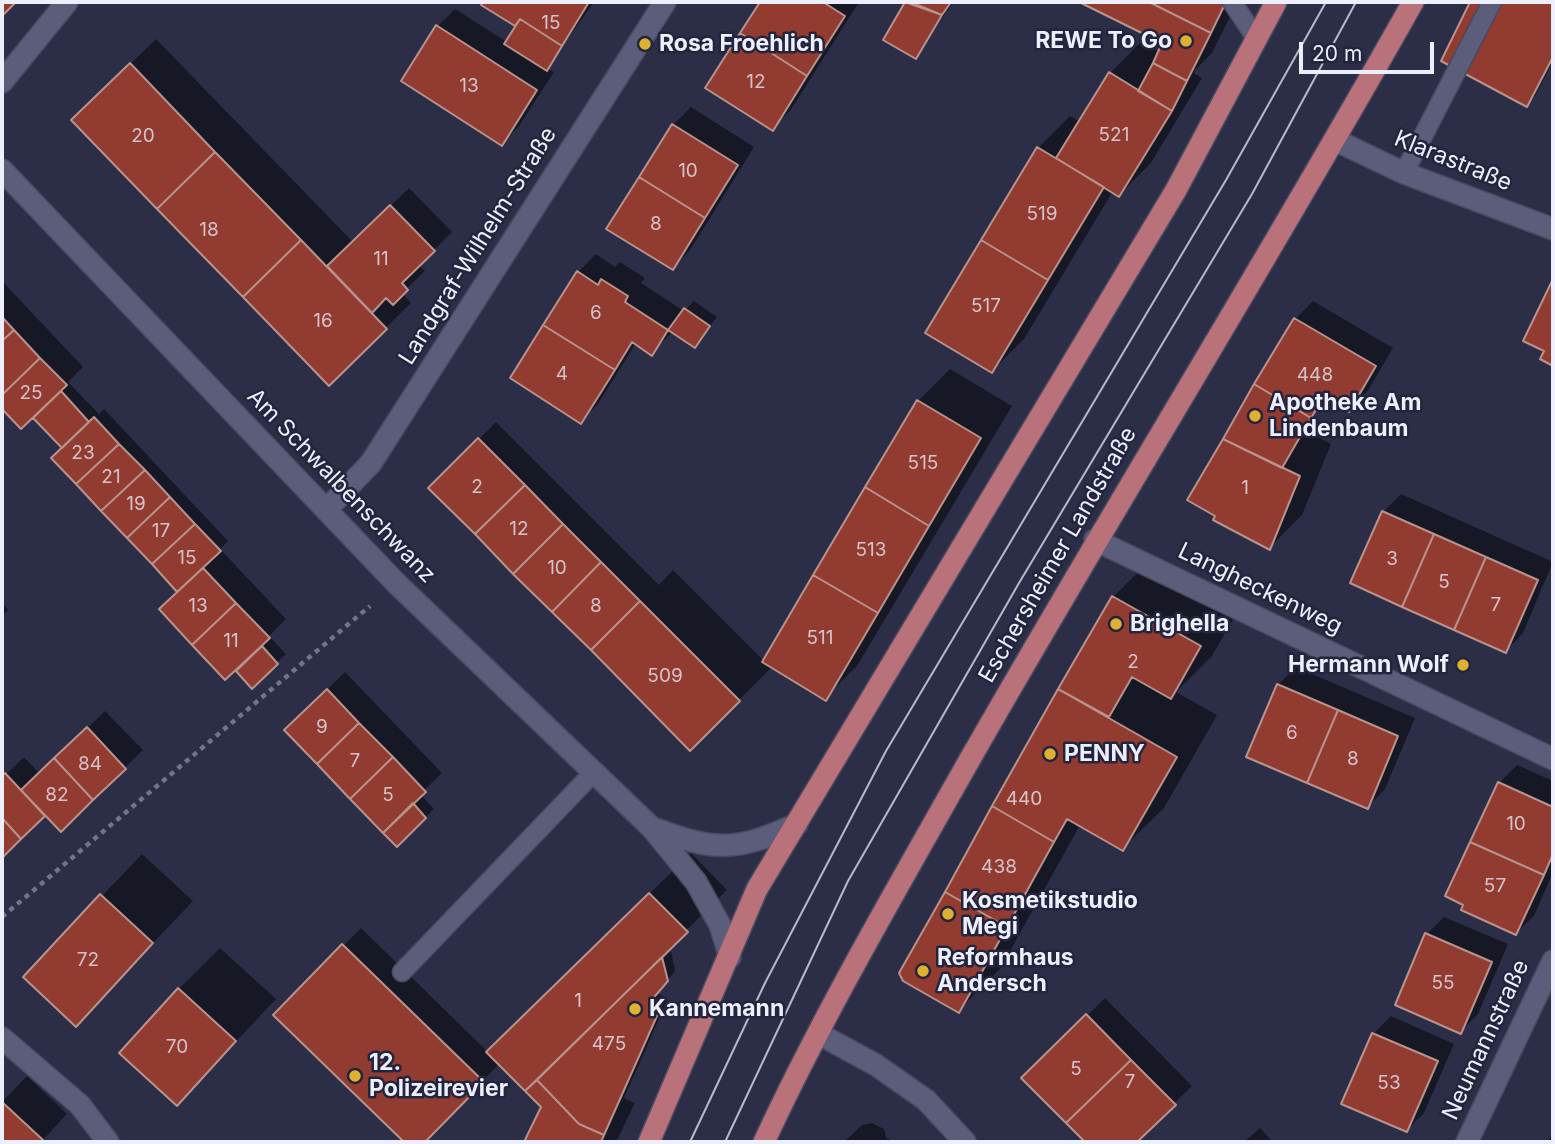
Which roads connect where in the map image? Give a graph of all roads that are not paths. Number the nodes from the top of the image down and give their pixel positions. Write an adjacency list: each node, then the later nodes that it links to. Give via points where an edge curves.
1 (67, 2): 8 (street)
2 (665, 2): 13 (street, Landgraf-Wilhelm-Straße, via 371,463)
3 (1232, 2): 7 (lane)
4 (1276, 2): 7 (main road)
5 (1413, 2): 9 (main road, Eschersheimer Landstraße)
6 (1492, 2): 11 (lane)
7 (1256, 38): 17 (main road, via 1176,190)
8 (2, 82)
9 (1335, 140): 11 (street, Klarastraße); 14 (main road, Eschersheimer Landstraße)
10 (2, 170): 13 (street, Am Schwalbenschwanz)
11 (1405, 173): 12 (street, Klarastraße)
12 (1553, 229)
13 (326, 510): 16 (street, Am Schwalbenschwanz)
14 (1095, 540): 15 (street, Langheckenweg); 22 (main road, Eschersheimer Landstraße)
15 (1553, 759)
16 (594, 772): 18 (street, Am Schwalbenschwanz); 21 (lane)
17 (797, 824): 18 (street, Am Schwalbenschwanz, via 730,847 696,844); 19 (main road, via 757,889)
18 (652, 828): 19 (street, Am Schwalbenschwanz, via 696,882 720,925)
19 (730, 957): 25 (main road)
20 (1553, 961): 28 (street, Neumannstraße)
21 (402, 972)
22 (819, 1034): 26 (main road, Eschersheimer Landstraße); 27 (street, via 876,1065 926,1100)
23 (2, 1038): 24 (street, via 80,1105)
24 (108, 1142)
25 (649, 1142)
26 (764, 1142)
27 (965, 1142)
28 (1467, 1142)

